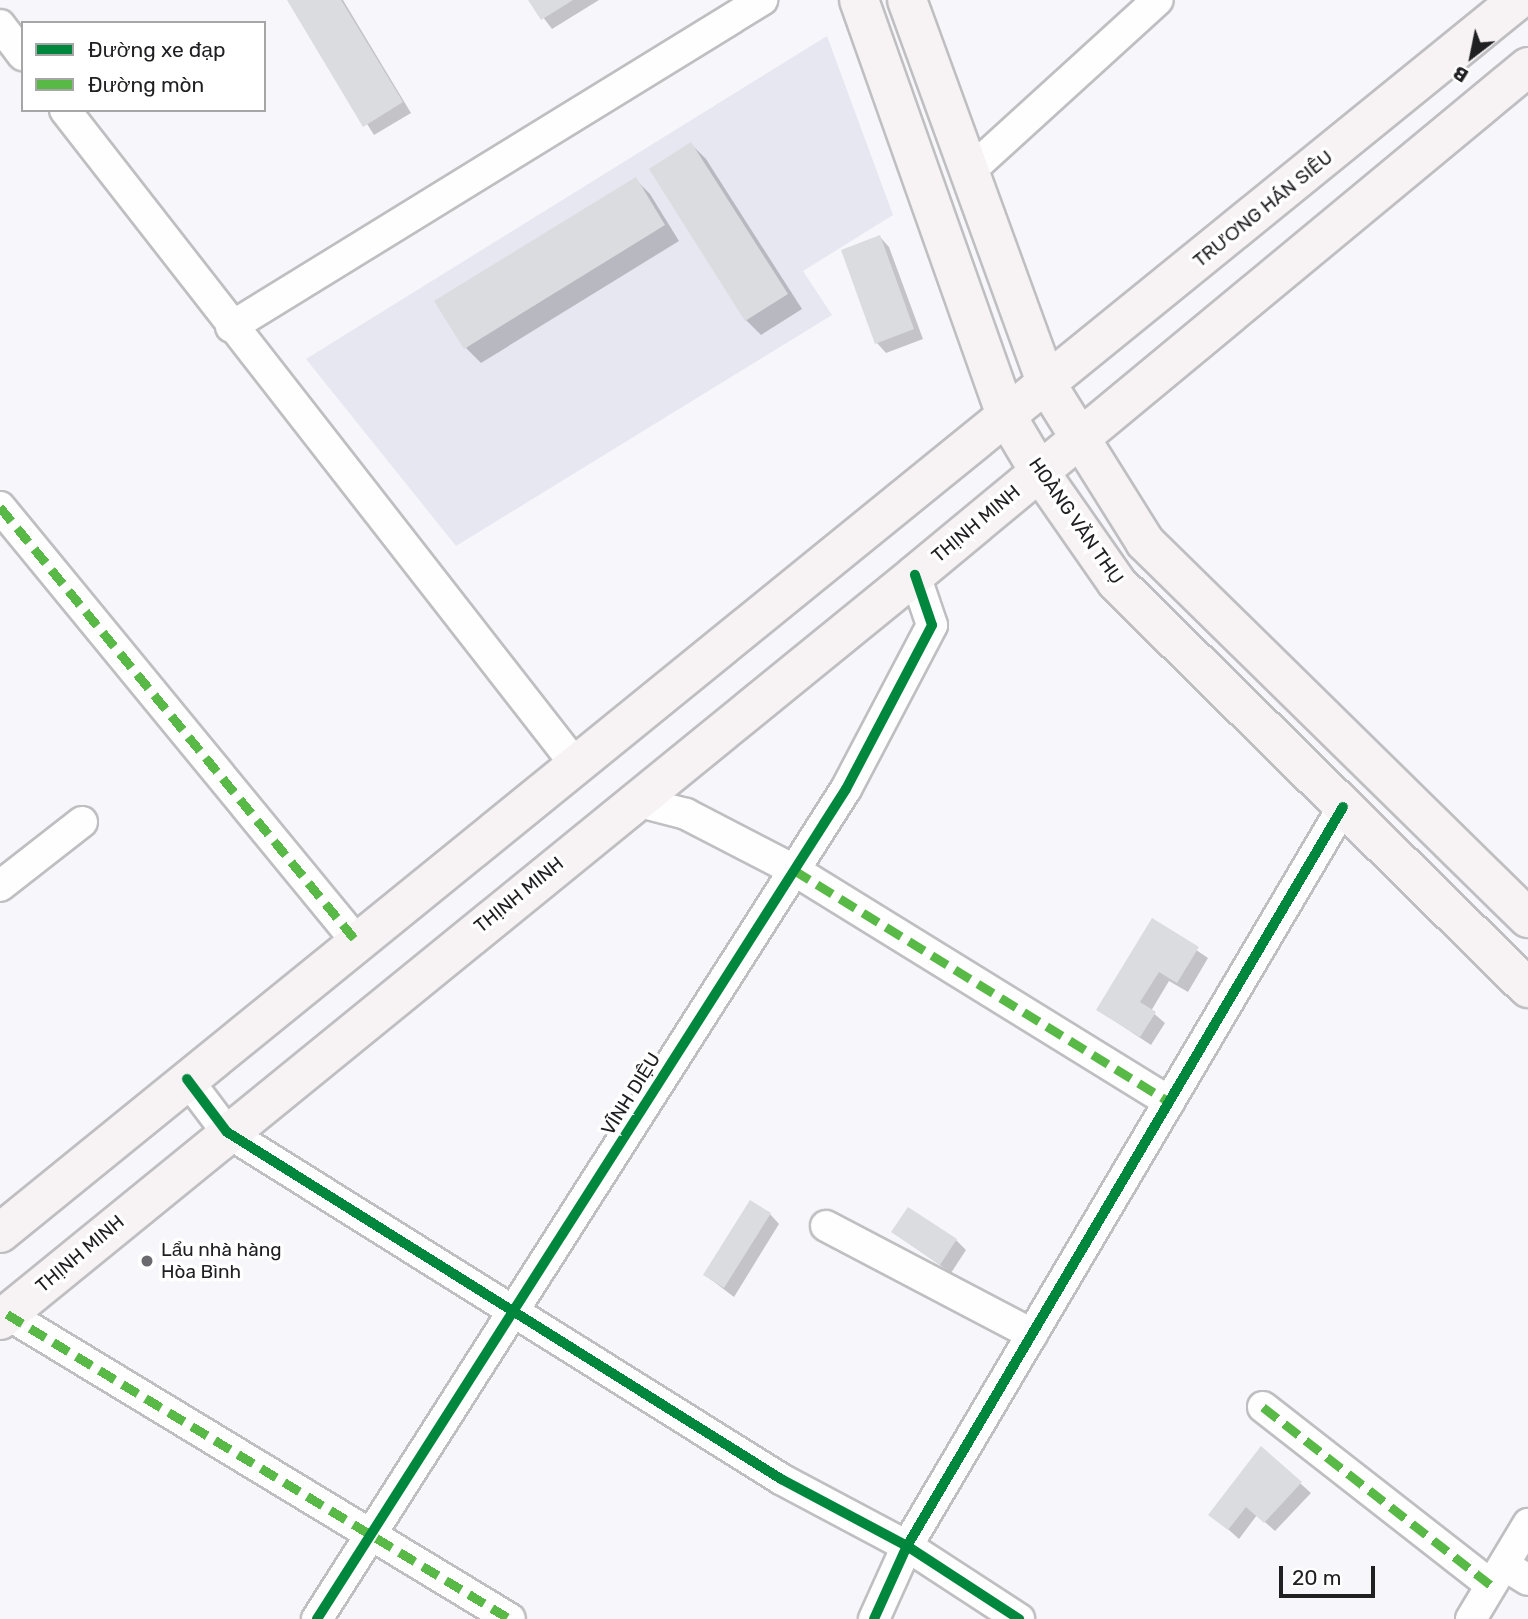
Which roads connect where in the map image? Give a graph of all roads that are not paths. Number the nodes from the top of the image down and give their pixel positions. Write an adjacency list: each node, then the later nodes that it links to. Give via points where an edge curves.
1 (762, 0): 13 (street)
2 (859, 0): 15 (main road, HOÀNG VĂN THỤ)
3 (907, 0): 10 (main road)
4 (1158, 0): 10 (street)
5 (1518, 0): 11 (main road, TRƯƠNG HÁN SIÊU)
6 (0, 26): 7 (street)
7 (21, 52)
8 (1528, 67): 12 (main road)
9 (67, 112): 13 (street)
10 (972, 169): 14 (main road)
11 (1255, 216): 12 (main road); 14 (main road, TRƯƠNG HÁN SIÊU)
12 (1291, 260): 16 (main road)
13 (231, 327): 20 (street)
14 (1047, 385): 15 (main road, TRƯƠNG HÁN SIÊU); 16 (main road)
15 (1007, 417): 17 (main road, HOÀNG VĂN THỤ); 20 (main road)
16 (1080, 439): 17 (main road); 26 (main road, via 1145,542)
17 (1040, 471): 19 (main road, THỊNH MINH); 22 (main road, HOÀNG VĂN THỤ, via 1117,583)
18 (0, 508): 27 (street)
19 (915, 575): 21 (main road, THỊNH MINH); 24 (street, VĨNH DIỆU, via 932,625 846,789)
20 (575, 764): 27 (main road)
21 (636, 801): 24 (street, via 686,814); 31 (main road, THỊNH MINH)
22 (1343, 807): 28 (main road, HOÀNG VĂN THỤ); 30 (street)
23 (82, 822): 25 (street)
24 (794, 870): 30 (street); 34 (street, VĨNH DIỆU)
25 (3, 877)
26 (1528, 918)
27 (358, 943): 29 (main road)
28 (1528, 988)
29 (187, 1079): 31 (street); 33 (main road)
30 (1169, 1102): 36 (street)
31 (227, 1132): 34 (street); 35 (main road, THỊNH MINH)
32 (826, 1226): 36 (street)
33 (0, 1233)
34 (513, 1311): 39 (street, VĨNH DIỆU); 40 (street, via 782,1479)
35 (3, 1317): 39 (street)
36 (1032, 1334): 40 (street)
37 (1264, 1407): 41 (street)
38 (1528, 1524): 41 (street)
39 (369, 1533): 42 (street, VĨNH DIỆU); 43 (street)
40 (907, 1546): 44 (street); 45 (street)
41 (1507, 1577): 46 (street)
42 (317, 1619)
43 (510, 1619)
44 (874, 1619)
45 (1018, 1619)
46 (1471, 1619)

